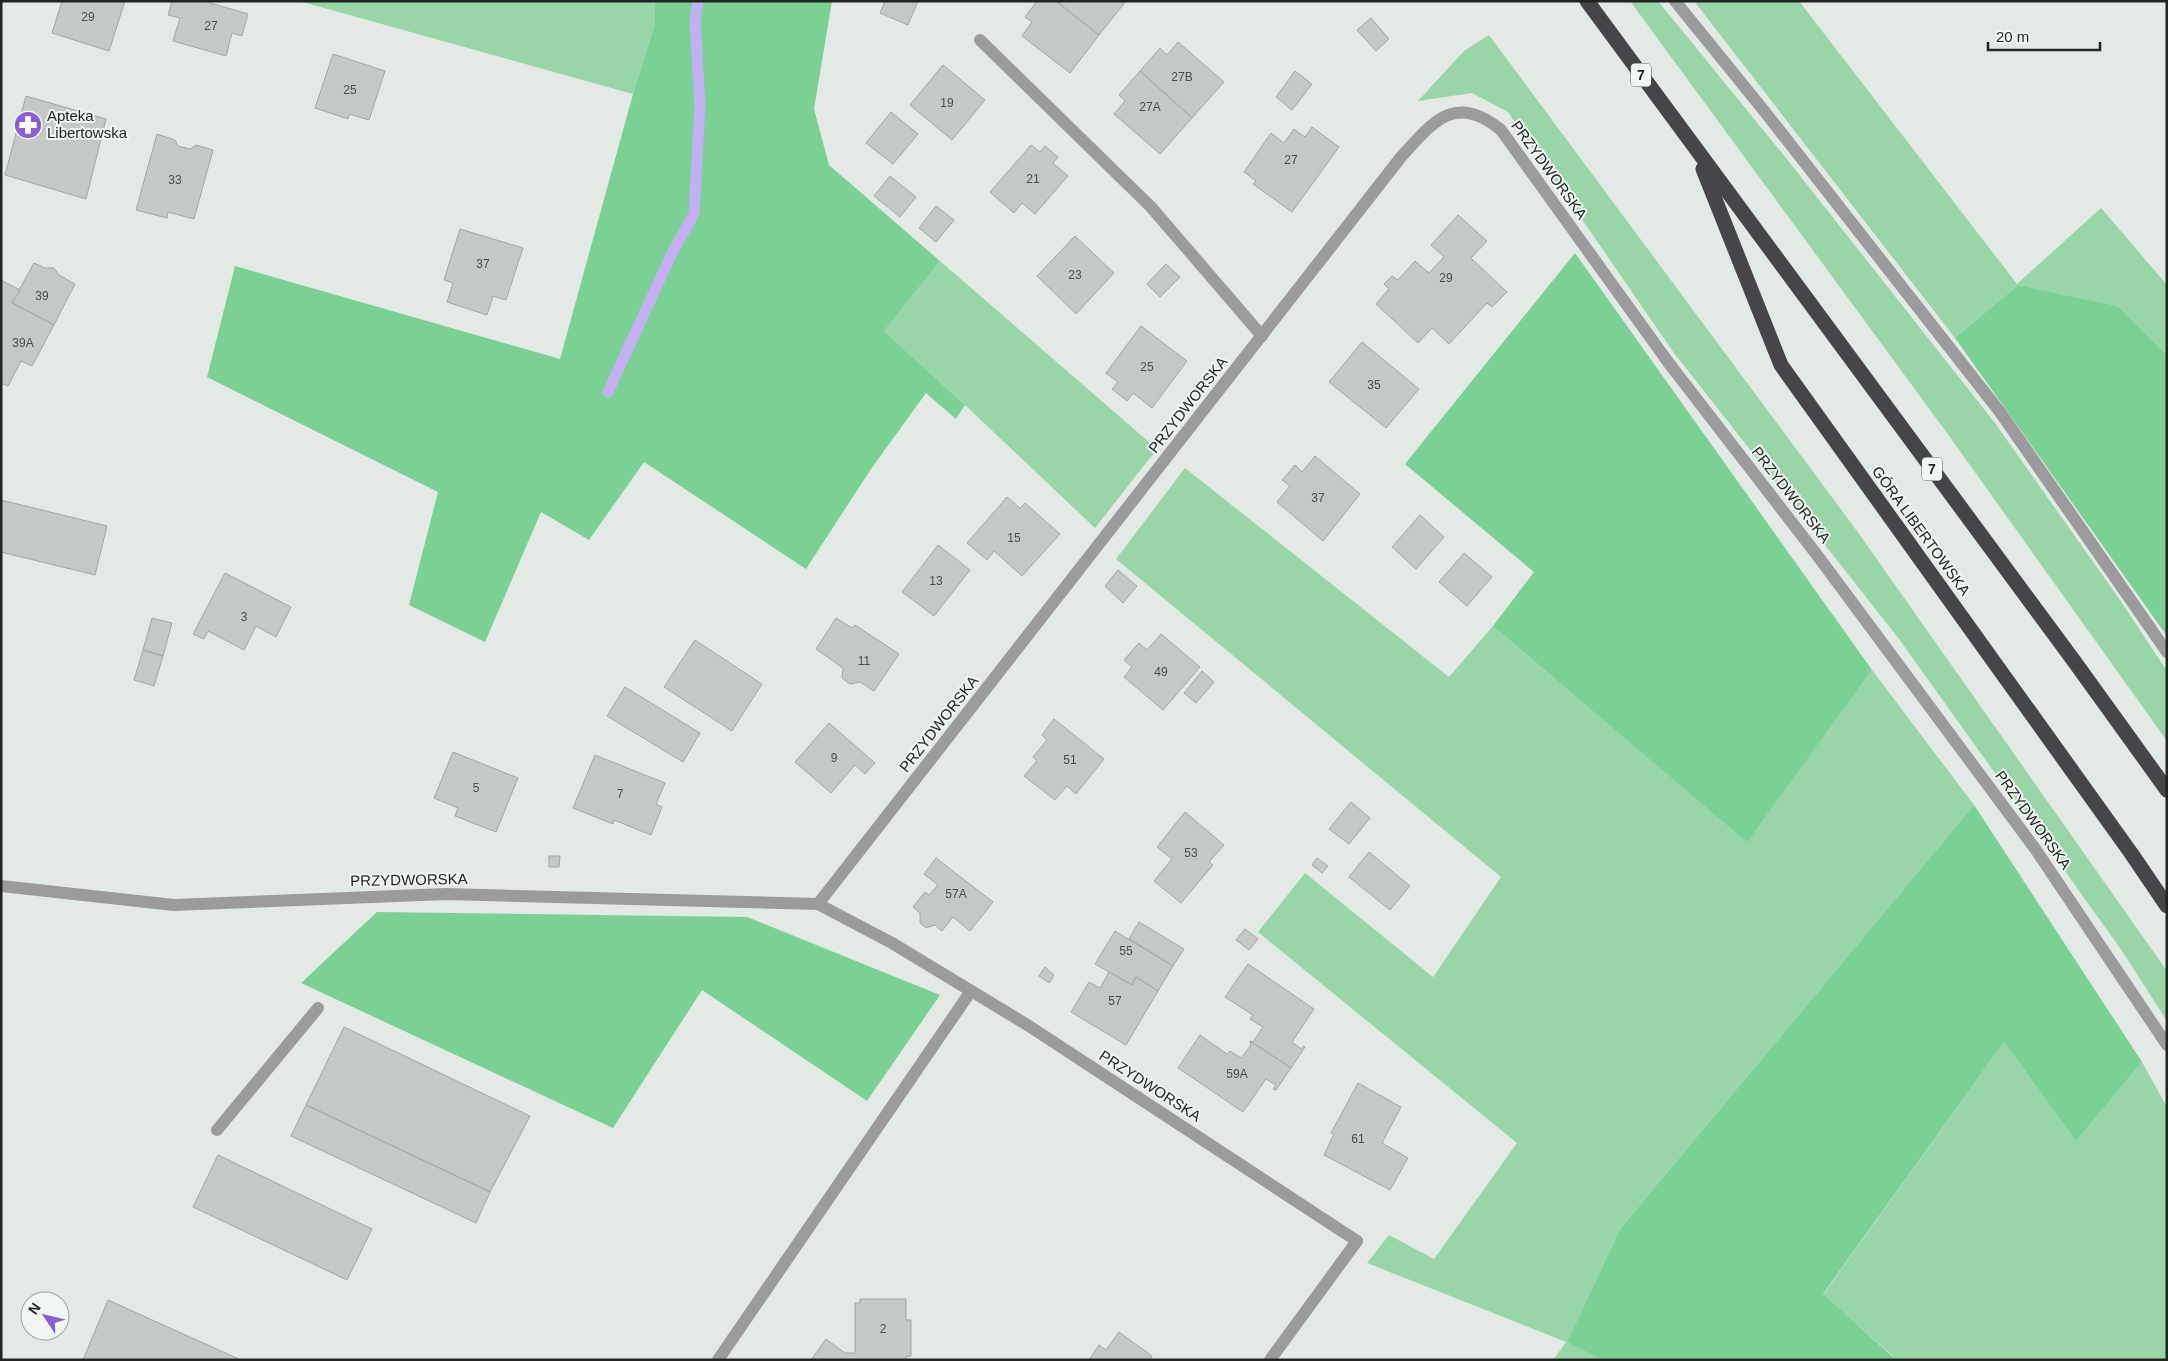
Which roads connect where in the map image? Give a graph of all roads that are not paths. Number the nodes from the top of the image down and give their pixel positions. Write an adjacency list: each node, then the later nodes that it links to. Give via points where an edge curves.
1 (1587, 1): 4 (highway, GÓRA LIBERTOWSKA / 7)
2 (1674, 1): 6 (street, via 2000,412)
3 (980, 40): 5 (street, via 1151,206)
4 (1696, 149): 7 (highway, GÓRA LIBERTOWSKA / 7); 10 (highway, GÓRA LIBERTOWSKA / 7, via 1781,365)
5 (1262, 336): 9 (street, PRZYDWORSKA); 13 (street, PRZYDWORSKA, via 1420,137 1437,122 1466,111 1489,120 1501,130 1668,362 1817,555 2036,850)
6 (2167, 652)
7 (2167, 790)
8 (1, 886): 9 (street, PRZYDWORSKA, via 174,905 446,894)
9 (818, 904): 11 (street, PRZYDWORSKA, via 892,943)
10 (2167, 906)
11 (971, 992): 15 (street); 16 (street, PRZYDWORSKA, via 1029,1026 1357,1240)
12 (318, 1008): 14 (street)
13 (2167, 1046)
14 (217, 1130)
15 (718, 1360)
16 (1270, 1360)

